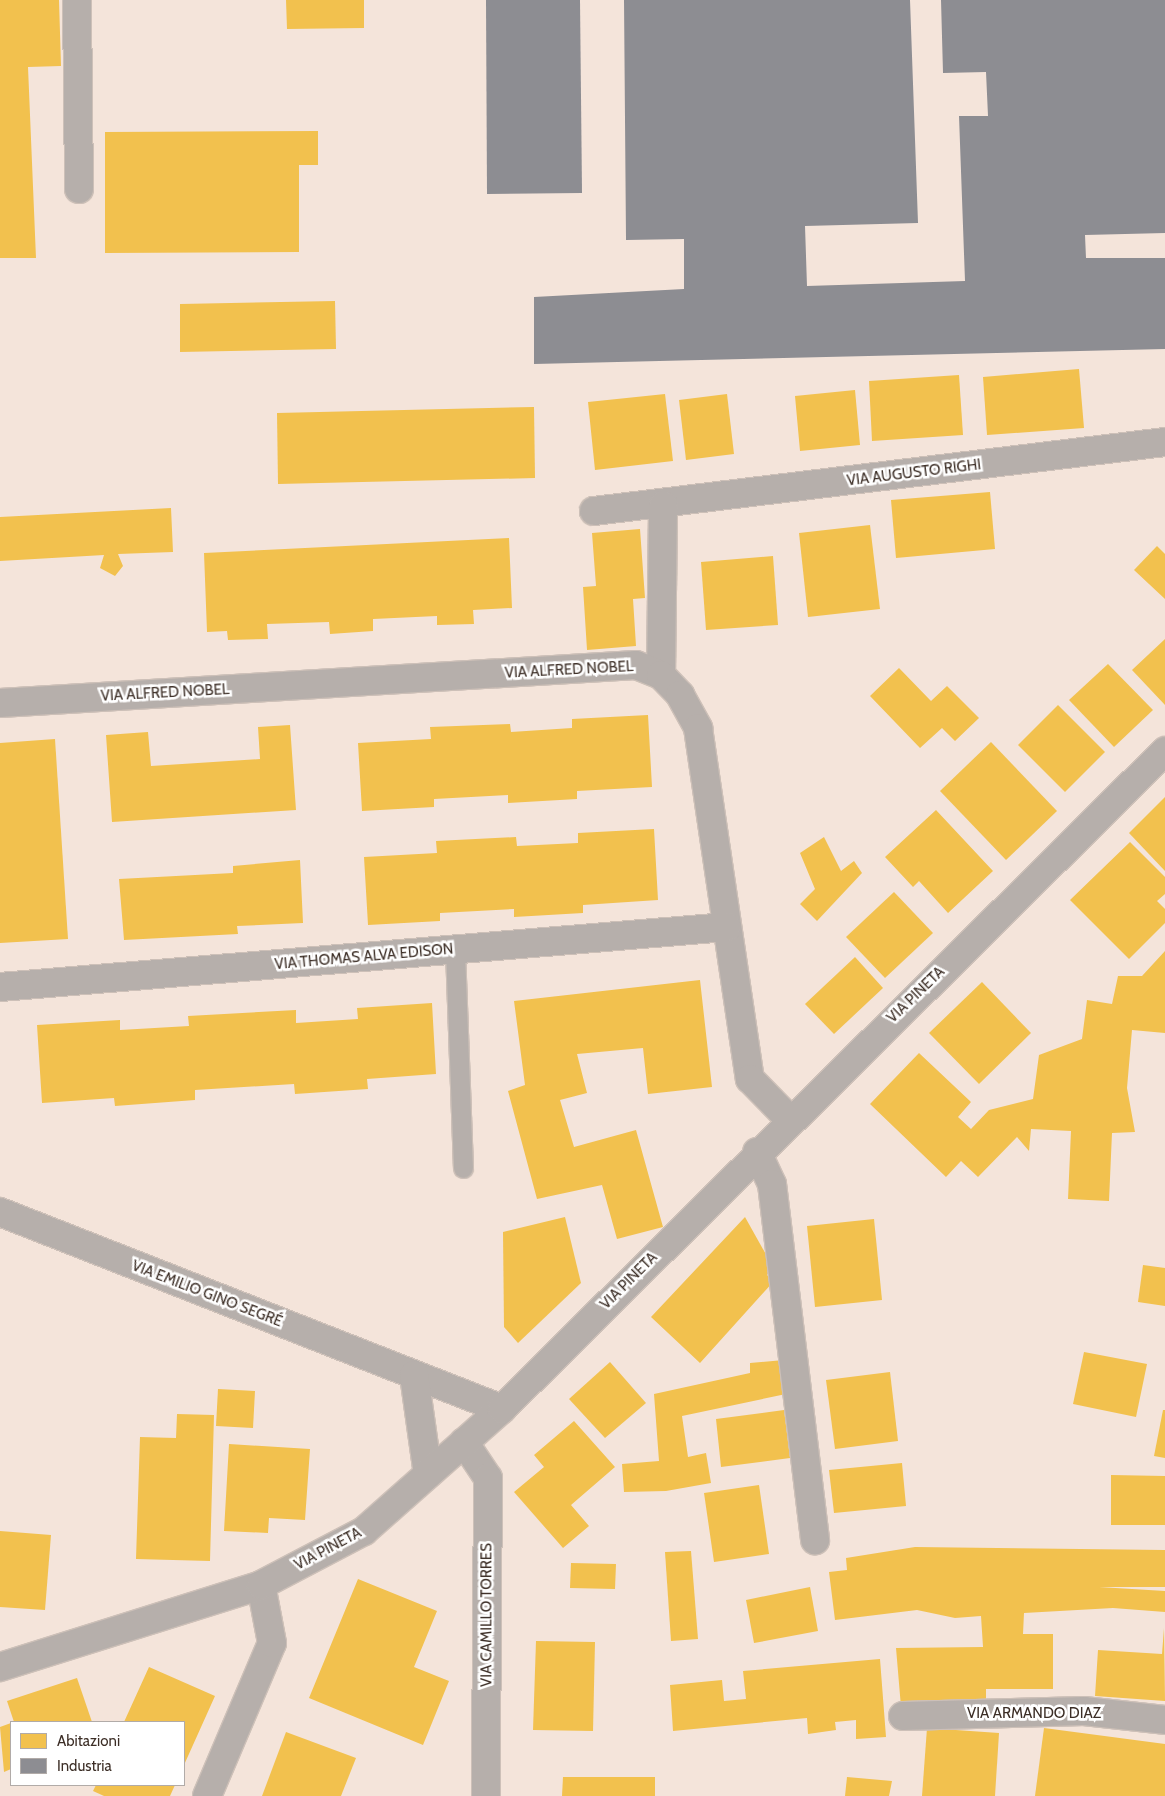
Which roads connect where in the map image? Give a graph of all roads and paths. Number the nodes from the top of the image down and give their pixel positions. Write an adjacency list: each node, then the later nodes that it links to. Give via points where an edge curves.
1 (77, 0): 2 (street)
2 (79, 190)
3 (1165, 442): 4 (street, VIA AUGUSTO RIGHI)
4 (663, 505): 5 (street, VIA AUGUSTO RIGHI); 6 (street)
5 (594, 511)
6 (661, 674): 7 (street, VIA ALFRED NOBEL, via 636,665); 9 (street, VIA ALFRED NOBEL, via 680,695 698,728)
7 (0, 704)
8 (1165, 751): 12 (street, VIA PINETA)
9 (727, 927): 10 (street, VIA THOMAS ALVA EDISON); 12 (street, VIA ALFRED NOBEL, via 750,1079)
10 (455, 950): 11 (street, VIA THOMAS ALVA EDISON); 14 (lane)
11 (0, 987)
12 (789, 1119): 13 (street, VIA PINETA)
13 (757, 1152): 17 (street, VIA PINETA); 20 (street, via 772,1184)
14 (463, 1168)
15 (0, 1212): 16 (street, VIA EMILIO GINO SEGRÉ)
16 (414, 1375): 17 (street, VIA EMILIO GINO SEGRÉ); 19 (street)
17 (502, 1409): 18 (street, VIA PINETA)
18 (464, 1442): 19 (street, VIA PINETA); 26 (street, VIA CAMILLO TORRES, via 488,1478)
19 (428, 1474): 21 (street, VIA PINETA, via 364,1531)
20 (815, 1540)
21 (260, 1585): 22 (street, VIA PINETA); 25 (street, via 272,1643)
22 (0, 1667)
23 (902, 1716): 24 (street, VIA ARMANDO DIAZ, via 1084,1711)
24 (1165, 1720)
25 (207, 1796)
26 (486, 1796)

